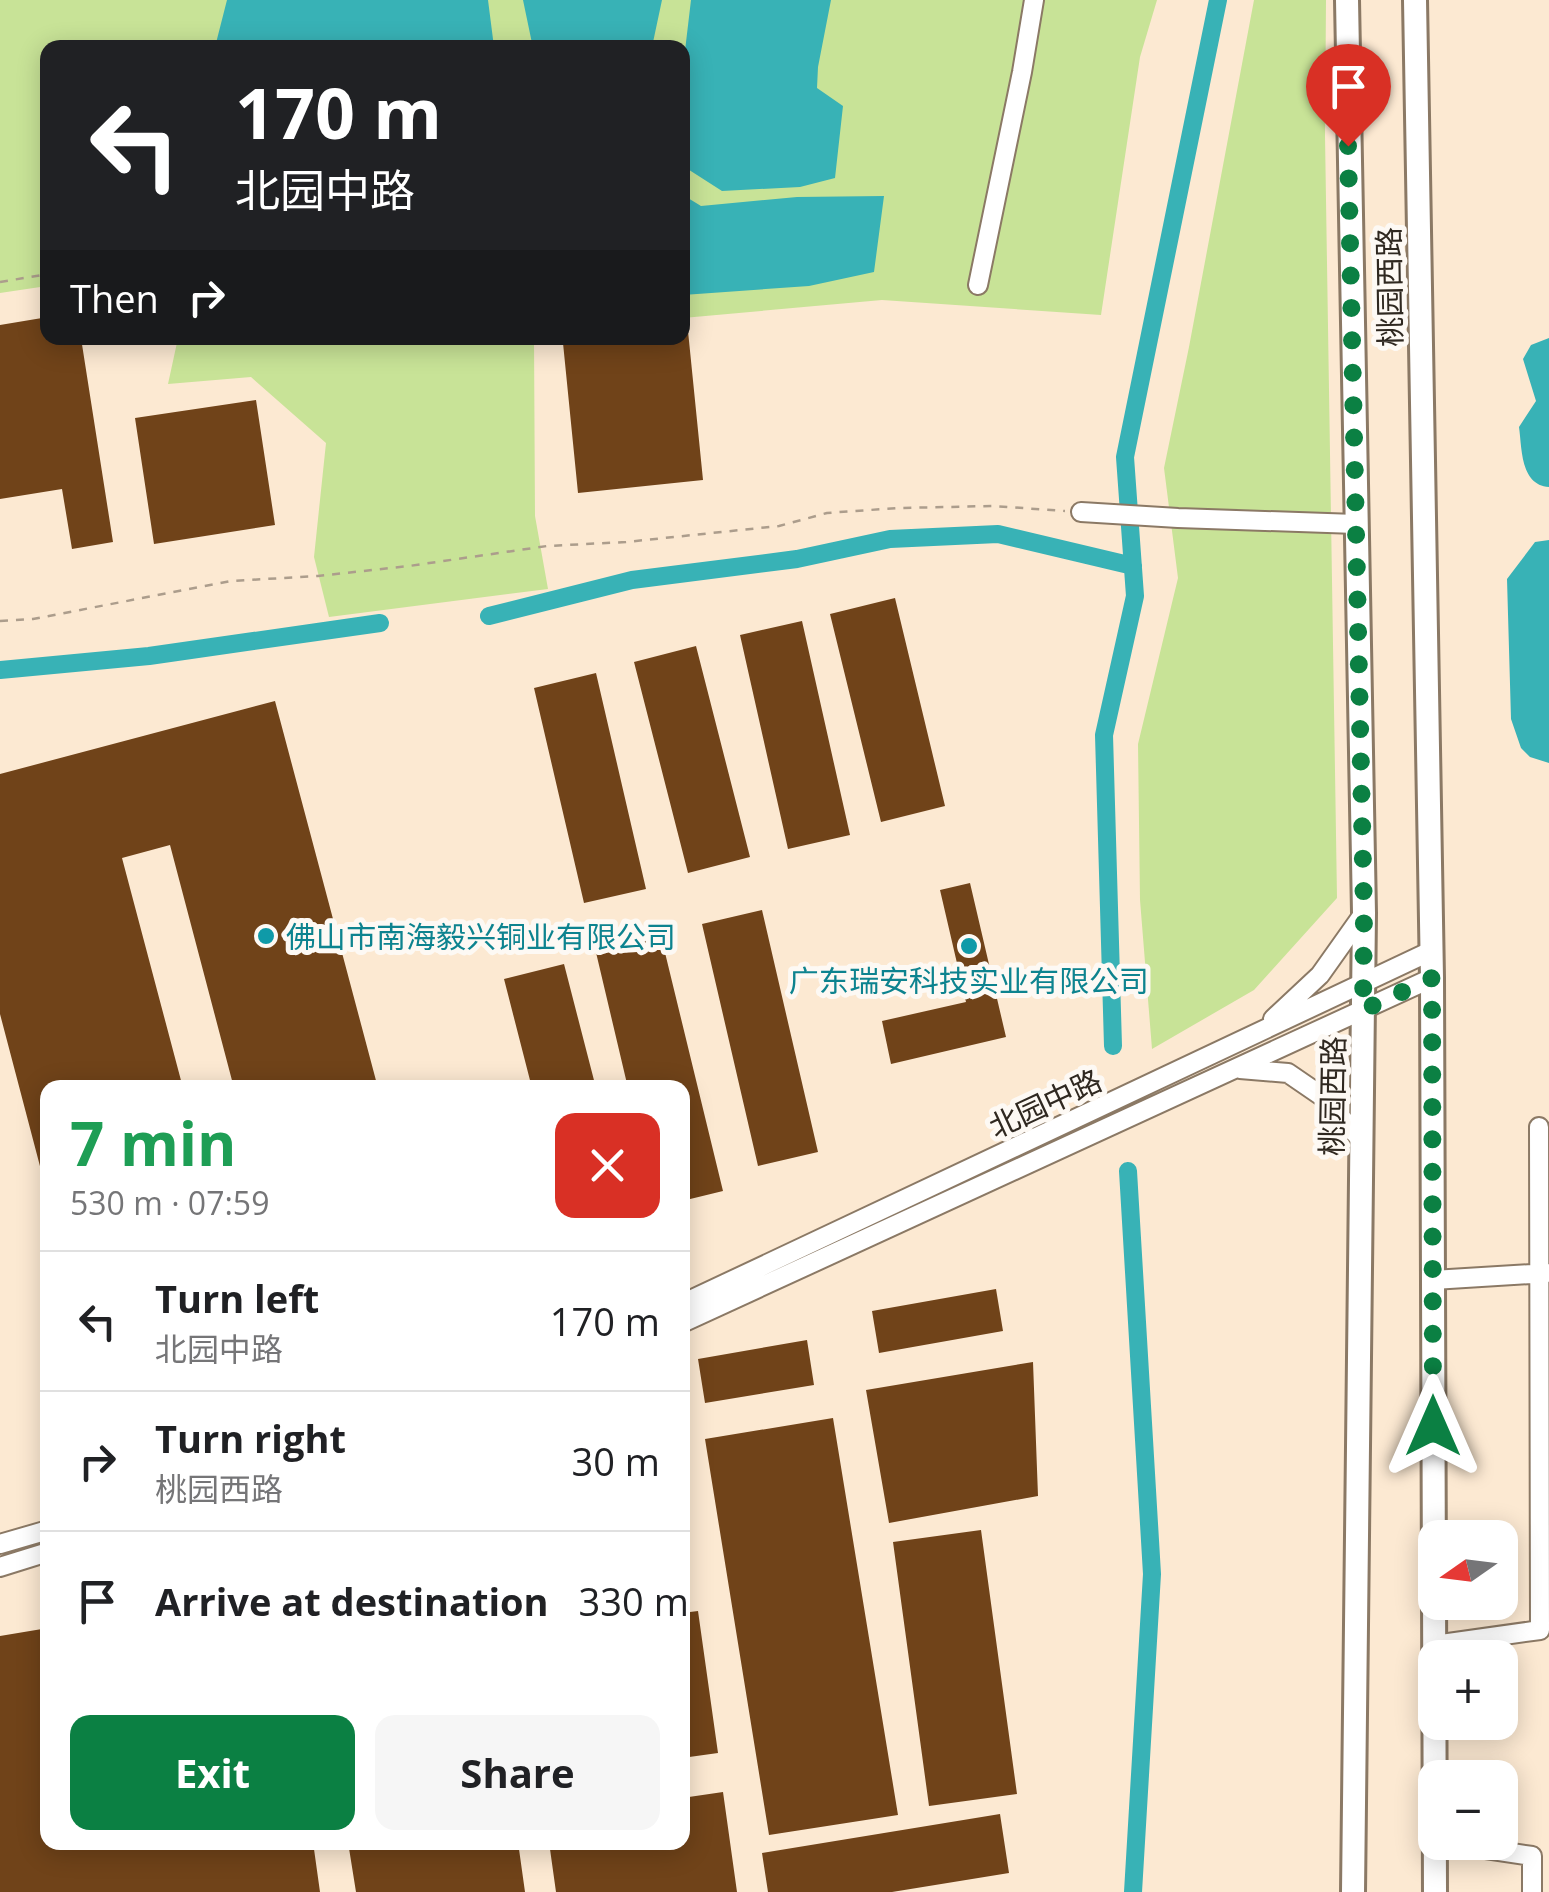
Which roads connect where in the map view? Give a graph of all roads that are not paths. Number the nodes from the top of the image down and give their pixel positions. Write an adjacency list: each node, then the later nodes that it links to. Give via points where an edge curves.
1 (1034, 0): 4 (street)
2 (1346, 0): 6 (main road, 桃园西路)
3 (1415, 0): 8 (main road, 桃园西路)
4 (978, 284)
5 (1081, 512): 6 (street)
6 (1356, 524): 7 (main road, 桃园西路)
7 (1364, 914): 10 (main road, 桃园西路); 12 (street, via 1320,976)
8 (1431, 950): 9 (main road, 桃园西路); 10 (street, 北园中路)
9 (1432, 978): 11 (street, 北园中路); 17 (main road, 桃园西路)
10 (1363, 983): 11 (main road, 桃园西路); 12 (street, 北园中路)
11 (1363, 1010): 13 (street, 北园中路); 15 (main road, 桃园西路)
12 (1258, 1032): 18 (street, 北园中路)
13 (1235, 1069): 15 (street, via 1288,1073 1323,1097); 19 (street, 北园中路)
14 (1539, 1128): 16 (street)
15 (1362, 1140): 28 (main road, 桃园西路)
16 (1544, 1273): 17 (street); 25 (street, via 1540,1630)
17 (1433, 1280): 24 (main road, 桃园西路)
18 (690, 1300)
19 (690, 1319)
20 (40, 1532): 21 (street)
21 (0, 1544)
22 (40, 1554): 23 (street)
23 (0, 1566)
24 (1434, 1640)
25 (1469, 1640)
26 (1518, 1854): 30 (street, via 1532,1856)
27 (1436, 1860): 29 (main road, 桃园西路)
28 (1352, 1892)
29 (1435, 1892)
30 (1532, 1892)

